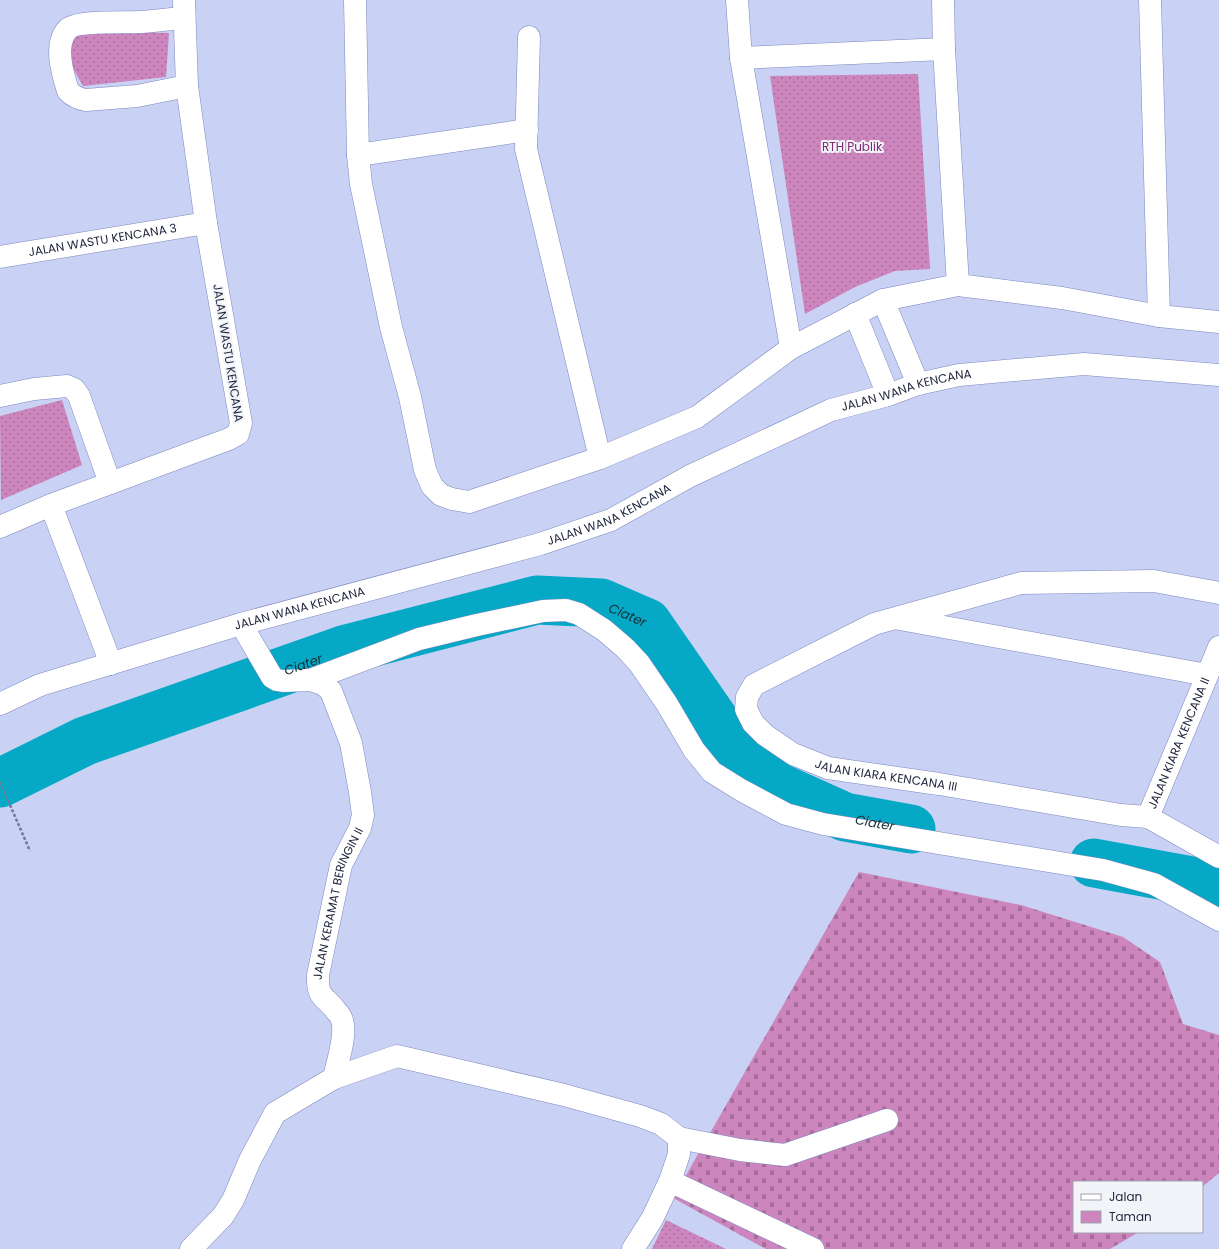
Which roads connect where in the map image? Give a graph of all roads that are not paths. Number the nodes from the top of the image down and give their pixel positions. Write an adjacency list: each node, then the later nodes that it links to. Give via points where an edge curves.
1 (355, 0): 11 (street)
2 (738, 0): 8 (street)
3 (943, 0): 7 (street)
4 (1150, 0): 17 (street)
5 (184, 9): 9 (street, JALAN WASTU KENCANA); 9 (street, via 141,22 100,22 73,26 64,35 59,52 68,91 78,98 86,100 137,96)
6 (529, 37): 10 (street)
7 (944, 49): 8 (street); 14 (street)
8 (741, 58): 19 (street)
9 (187, 86): 12 (street, JALAN WASTU KENCANA)
10 (527, 130): 11 (street); 24 (street, via 526,149)
11 (358, 155): 24 (street, via 361,184 391,327 410,397 425,470 432,486 441,495 469,502)
12 (206, 223): 13 (street, JALAN WASTU KENCANA 3); 25 (street, JALAN WASTU KENCANA, via 241,423 238,434)
13 (0, 257)
14 (958, 285): 15 (street); 17 (street, via 1062,298)
15 (883, 300): 16 (street); 21 (street)
16 (855, 314): 19 (street); 22 (street)
17 (1159, 316): 18 (street)
18 (1219, 322)
19 (792, 348): 24 (street, via 697,417)
20 (1219, 375): 21 (street, JALAN WANA KENCANA, via 1084,364 959,375)
21 (918, 384): 22 (street, JALAN WANA KENCANA)
22 (888, 394): 30 (street, JALAN WANA KENCANA, via 824,413 690,476 611,520 540,544)
23 (0, 396): 25 (street, via 34,389 66,386 74,389 79,396)
24 (600, 458)
25 (110, 483): 26 (street, JALAN WASTU KENCANA)
26 (51, 505): 27 (street, JALAN WASTU KENCANA); 32 (street)
27 (0, 527)
28 (1219, 593): 29 (street, JALAN KIARA KENCANA III, via 1154,581 1021,583)
29 (895, 618): 33 (street); 36 (street, JALAN KIARA KENCANA III, via 874,624 754,685 747,696 746,709 753,724 793,754 828,768 1121,815)
30 (245, 631): 32 (street, JALAN WANA KENCANA); 34 (street, JALAN KERAMAT BERINGIN II, via 277,680)
31 (1219, 647): 33 (street, JALAN KIARA KENCANA II)
32 (111, 664): 35 (street, JALAN WANA KENCANA, via 40,685)
33 (1207, 675): 36 (street, JALAN KIARA KENCANA II)
34 (310, 680): 38 (street, via 419,639 543,611 566,610 579,614 604,630 625,648 667,704 694,750 712,772 786,814 823,824 1103,870 1154,884); 39 (street, JALAN KERAMAT BERINGIN II, via 323,684 334,698 351,743 363,816 360,828 341,865 318,975 320,995 342,1019 344,1032)
35 (0, 704)
36 (1148, 817): 37 (street, JALAN KIARA KENCANA III)
37 (1219, 857)
38 (1219, 920)
39 (334, 1078): 41 (street, via 397,1056 564,1095 640,1116 661,1124); 43 (street, via 275,1113 250,1160 233,1200 223,1216)
40 (887, 1120): 41 (street, via 785,1155 746,1151)
41 (679, 1138): 42 (street, via 679,1154)
42 (670, 1181): 44 (street); 45 (street)
43 (191, 1249)
44 (633, 1249)
45 (813, 1249)

